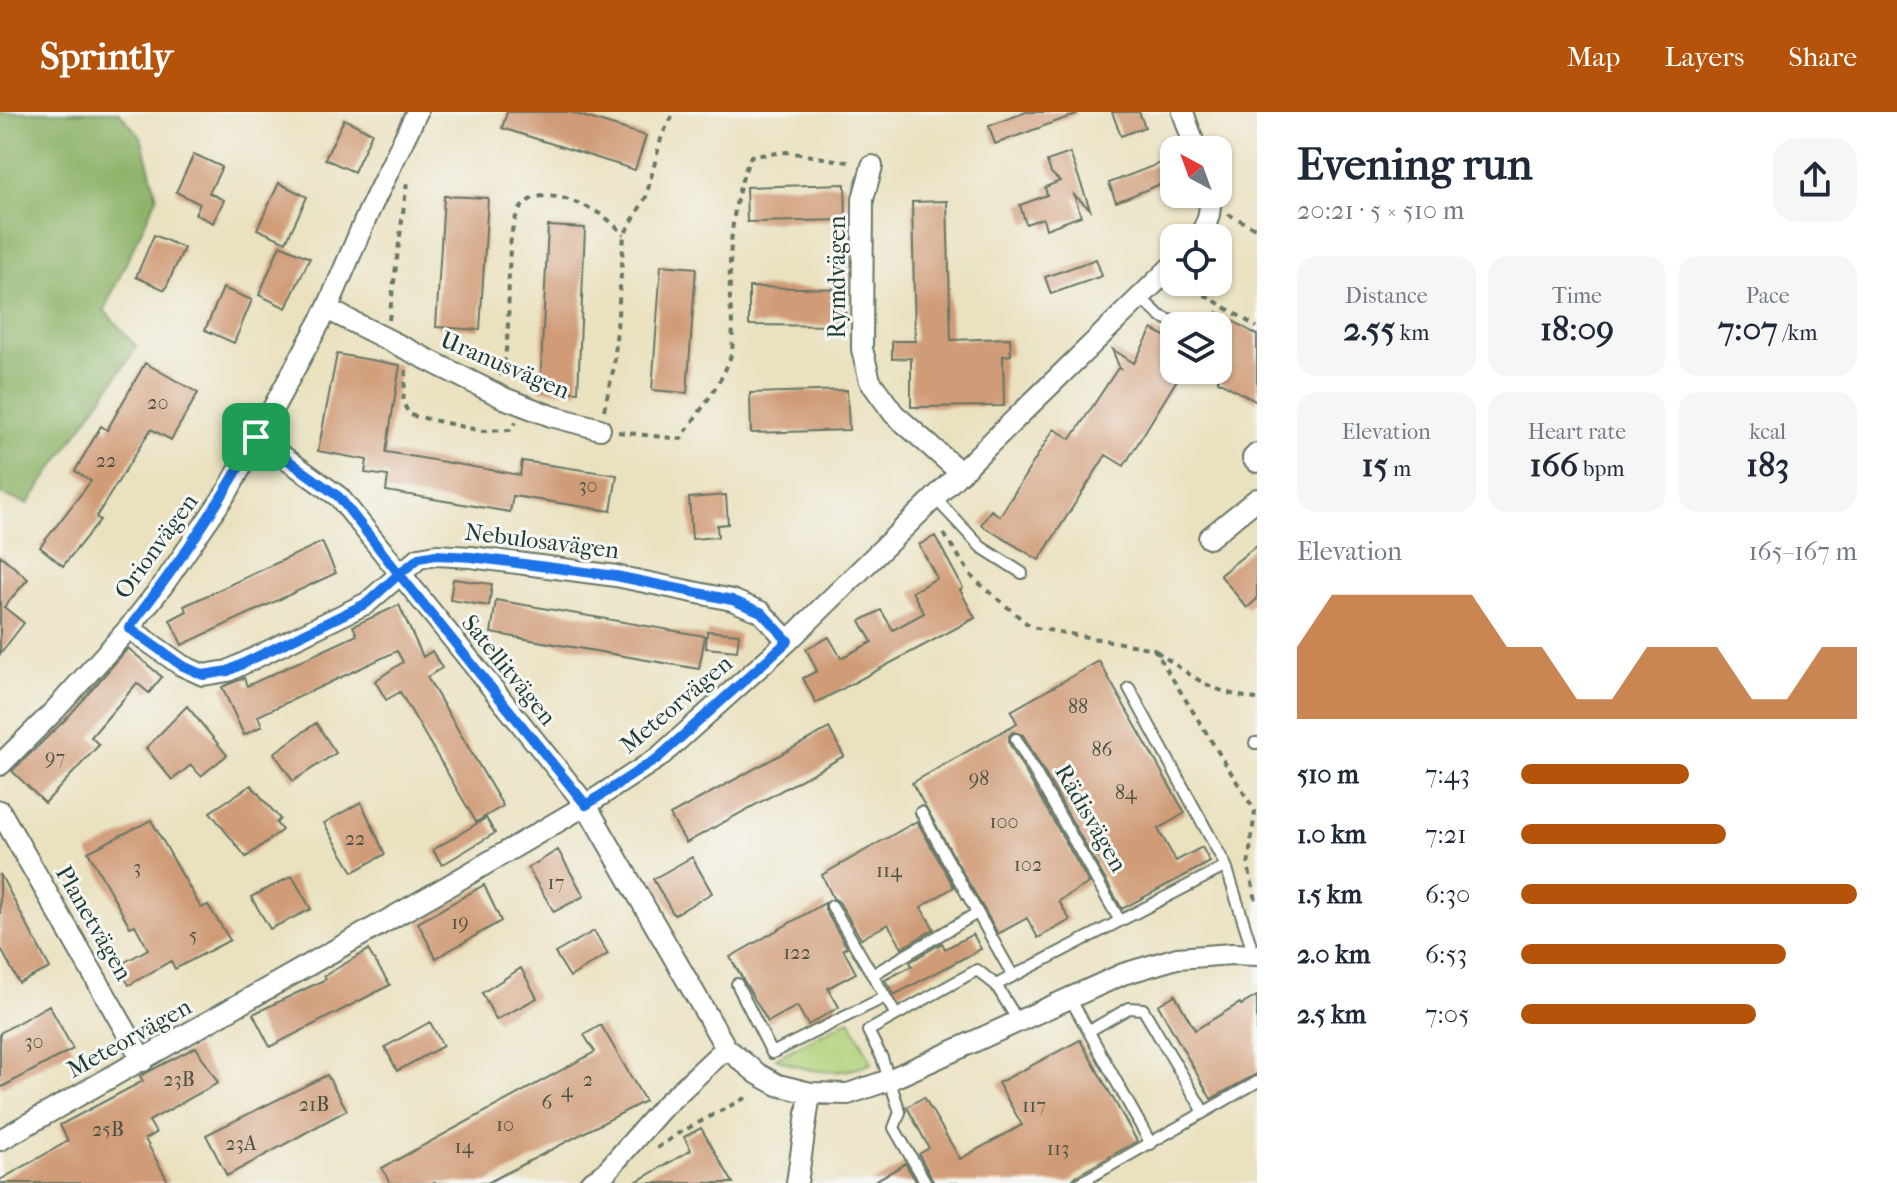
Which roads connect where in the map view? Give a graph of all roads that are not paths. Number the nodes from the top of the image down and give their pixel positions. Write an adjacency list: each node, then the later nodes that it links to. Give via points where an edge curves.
1 (417, 112): 7 (street, Orionvägen)
2 (1183, 112): 3 (street)
3 (1191, 136)
4 (872, 166): 13 (street, Rymdvägen, via 863,199 862,349 870,381 894,414)
5 (1160, 278): 6 (street, Meteorvägen)
6 (1140, 297): 8 (lane); 13 (street, Meteorvägen)
7 (327, 309): 9 (street, Uranusvägen, via 496,394); 10 (street, Orionvägen)
8 (1160, 316)
9 (600, 429)
10 (256, 437): 18 (street, Satellitvägen, via 339,497); 19 (street, Orionvägen, via 220,502)
11 (1257, 454): 12 (street)
12 (1257, 462)
13 (961, 473): 14 (street, Meteorvägen)
14 (934, 497): 17 (lane, via 981,547); 20 (street, Meteorvägen)
15 (1257, 499): 16 (street)
16 (1209, 538)
17 (1022, 573)
18 (399, 574): 19 (street, Nebulosavägen, via 367,603 228,671 203,675); 20 (street, Nebulosavägen, via 419,558 436,555 616,576 732,600 761,612); 24 (street, Satellitvägen)
19 (129, 628): 23 (street, Orionvägen)
20 (788, 641): 24 (street, Meteorvägen, via 658,758)
21 (1129, 688): 27 (lane)
22 (1016, 739): 30 (lane, Rädisvägen)
23 (0, 765)
24 (586, 805): 41 (street, Satellitvägen); 42 (street, Meteorvägen)
25 (0, 811): 42 (street, Planetvägen)
26 (921, 812): 29 (lane)
27 (1226, 866): 30 (lane); 31 (lane)
28 (832, 906): 32 (lane)
29 (977, 913): 32 (lane); 33 (lane)
30 (1120, 921): 33 (lane)
31 (1256, 955): 37 (street, via 1177,958)
32 (872, 975): 36 (lane)
33 (1013, 976): 35 (lane)
34 (737, 984): 36 (lane, via 772,1053)
35 (996, 985): 38 (lane, via 977,970); 39 (lane)
36 (885, 997): 38 (lane)
37 (1070, 998): 39 (street); 40 (lane)
38 (896, 1015): 43 (lane, via 868,1031)
39 (1018, 1021): 43 (street)
40 (1089, 1031): 46 (lane, via 1129,1008 1143,1009); 48 (lane)
41 (726, 1048): 45 (street, via 778,1085); 50 (street)
42 (143, 1061): 47 (street, Meteorvägen)
43 (889, 1080): 45 (street, via 848,1094); 52 (lane, via 900,1112 894,1128)
44 (1257, 1082): 46 (lane)
45 (810, 1093): 51 (street)
46 (1204, 1112): 48 (lane)
47 (0, 1140)
48 (1151, 1144): 49 (lane)
49 (1088, 1181)
50 (590, 1183)
51 (797, 1183)
52 (926, 1183)

